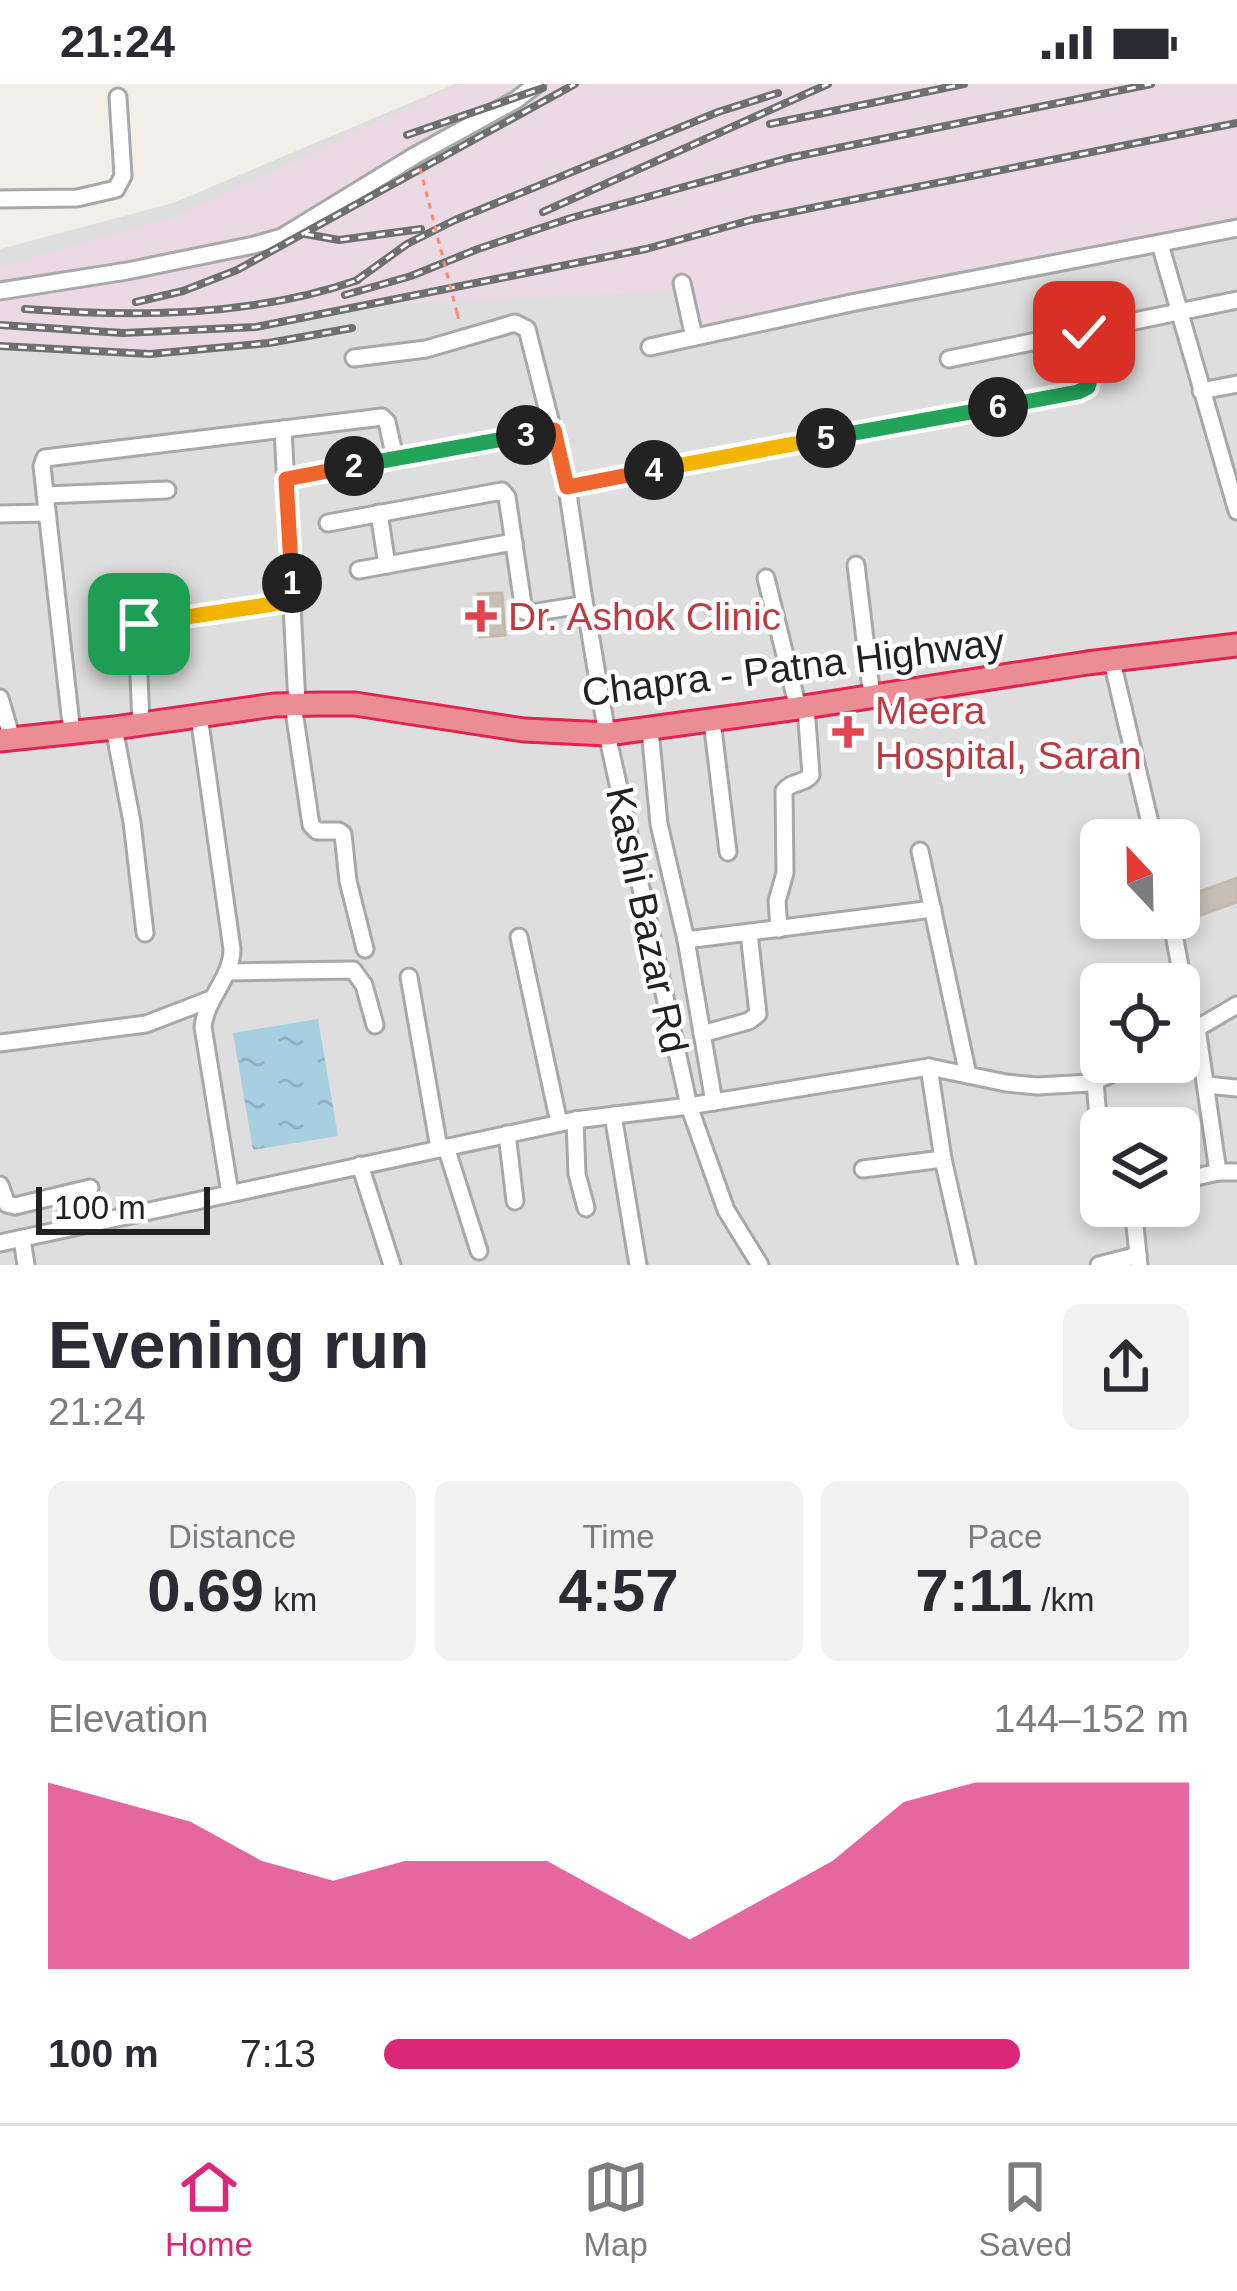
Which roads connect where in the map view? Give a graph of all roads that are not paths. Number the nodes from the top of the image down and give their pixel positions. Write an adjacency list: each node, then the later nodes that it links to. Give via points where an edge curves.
1 (537, 84): 7 (street, via 282,237)
2 (118, 98): 3 (street, via 123,176 116,189)
3 (0, 199)
4 (1237, 228): 5 (street)
5 (1160, 244): 9 (street); 11 (street)
6 (682, 283): 11 (street)
7 (0, 290)
8 (1237, 300): 9 (street)
9 (1180, 311): 10 (street); 16 (street)
10 (1084, 332): 14 (street); 21 (street, via 1090,383 1078,392)
11 (694, 338): 12 (street)
12 (650, 347)
13 (354, 358): 18 (street, Kashi Bazar Rd, via 412,352 520,323 532,340)
14 (949, 359)
15 (1237, 384): 16 (street)
16 (1201, 391): 24 (street)
17 (283, 429): 19 (street, via 382,417); 20 (street); 23 (street, via 48,457)
18 (554, 430): 19 (street); 21 (street, Kashi Bazar Rd)
19 (395, 458): 20 (street)
20 (286, 479): 34 (street)
21 (567, 487): 35 (street, Kashi Bazar Rd)
22 (167, 490): 23 (street)
23 (45, 495): 25 (street)
24 (1237, 512)
25 (47, 513): 27 (street); 47 (street)
26 (380, 513): 28 (street); 29 (street, via 502,491); 30 (street)
27 (0, 514)
28 (328, 523)
29 (514, 542): 30 (street); 35 (street, via 524,611)
30 (387, 565): 32 (street)
31 (856, 565): 38 (street)
32 (359, 570)
33 (766, 578): 41 (street)
34 (294, 601): 40 (street); 44 (street, via 140,622)
35 (585, 607): 48 (street, Kashi Bazar Rd)
36 (1237, 645): 37 (highway, Chapra - Patna Highway)
37 (1112, 661): 38 (highway, Chapra - Patna Highway); 50 (street)
38 (872, 697): 41 (highway, Chapra - Patna Highway)
39 (0, 698): 49 (street)
40 (295, 704): 42 (highway, Chapra - Patna Highway); 48 (highway, Chapra - Patna Highway); 59 (street, via 311,825 343,834)
41 (802, 708): 43 (highway, Chapra - Patna Highway); 54 (street, via 811,775 784,790)
42 (199, 716): 44 (highway, Chapra - Patna Highway); 60 (street, via 232,949)
43 (712, 721): 46 (highway, Chapra - Patna Highway); 52 (street)
44 (141, 724): 45 (highway, Chapra - Patna Highway)
45 (114, 728): 47 (highway, Chapra - Patna Highway); 55 (street)
46 (650, 730): 48 (highway, Chapra - Patna Highway); 58 (street, via 659,824)
47 (72, 733): 49 (highway, Chapra - Patna Highway)
48 (607, 734): 75 (street, Kashi Bazar Rd)
49 (6, 740)
50 (1149, 819)
51 (920, 851): 53 (street)
52 (728, 852)
53 (933, 909): 54 (street); 70 (street)
54 (779, 929): 56 (street)
55 (145, 933)
56 (748, 933): 58 (street); 66 (street, via 758,1014)
57 (519, 937): 77 (street)
58 (686, 940): 66 (street)
59 (365, 949)
60 (227, 972): 62 (street); 64 (street, via 353,970)
61 (409, 977): 79 (street)
62 (211, 999): 67 (street, via 146,1024); 88 (street, via 204,1041)
63 (1237, 1005): 65 (street)
64 (375, 1025)
65 (1200, 1027)
66 (702, 1034): 74 (street)
67 (0, 1043)
68 (1200, 1066): 72 (street)
69 (929, 1067): 70 (street); 74 (street); 80 (street)
70 (968, 1076): 71 (street)
71 (1081, 1083)
72 (1206, 1085): 73 (street); 83 (street)
73 (1237, 1088)
74 (714, 1102): 75 (street)
75 (688, 1106): 76 (street); 99 (street, Kashi Bazar Rd, via 726,1210)
76 (613, 1115): 77 (street); 98 (street)
77 (567, 1122): 78 (street); 90 (street)
78 (507, 1134): 79 (street); 89 (street)
79 (442, 1148): 81 (street); 94 (street)
80 (943, 1159): 82 (street); 100 (street)
81 (360, 1165): 88 (street); 97 (street)
82 (863, 1169)
83 (1218, 1172): 84 (street); 85 (street)
84 (1237, 1172)
85 (1200, 1176)
86 (0, 1185): 87 (street, via 15,1206)
87 (90, 1189)
88 (230, 1193): 92 (street)
89 (515, 1201)
90 (586, 1208)
91 (1135, 1227): 95 (street)
92 (22, 1239): 93 (street); 96 (street)
93 (0, 1244)
94 (479, 1251)
95 (1138, 1260): 101 (street)
96 (26, 1265)
97 (392, 1265)
98 (638, 1265)
99 (760, 1265)
100 (967, 1265)
101 (1099, 1265)

